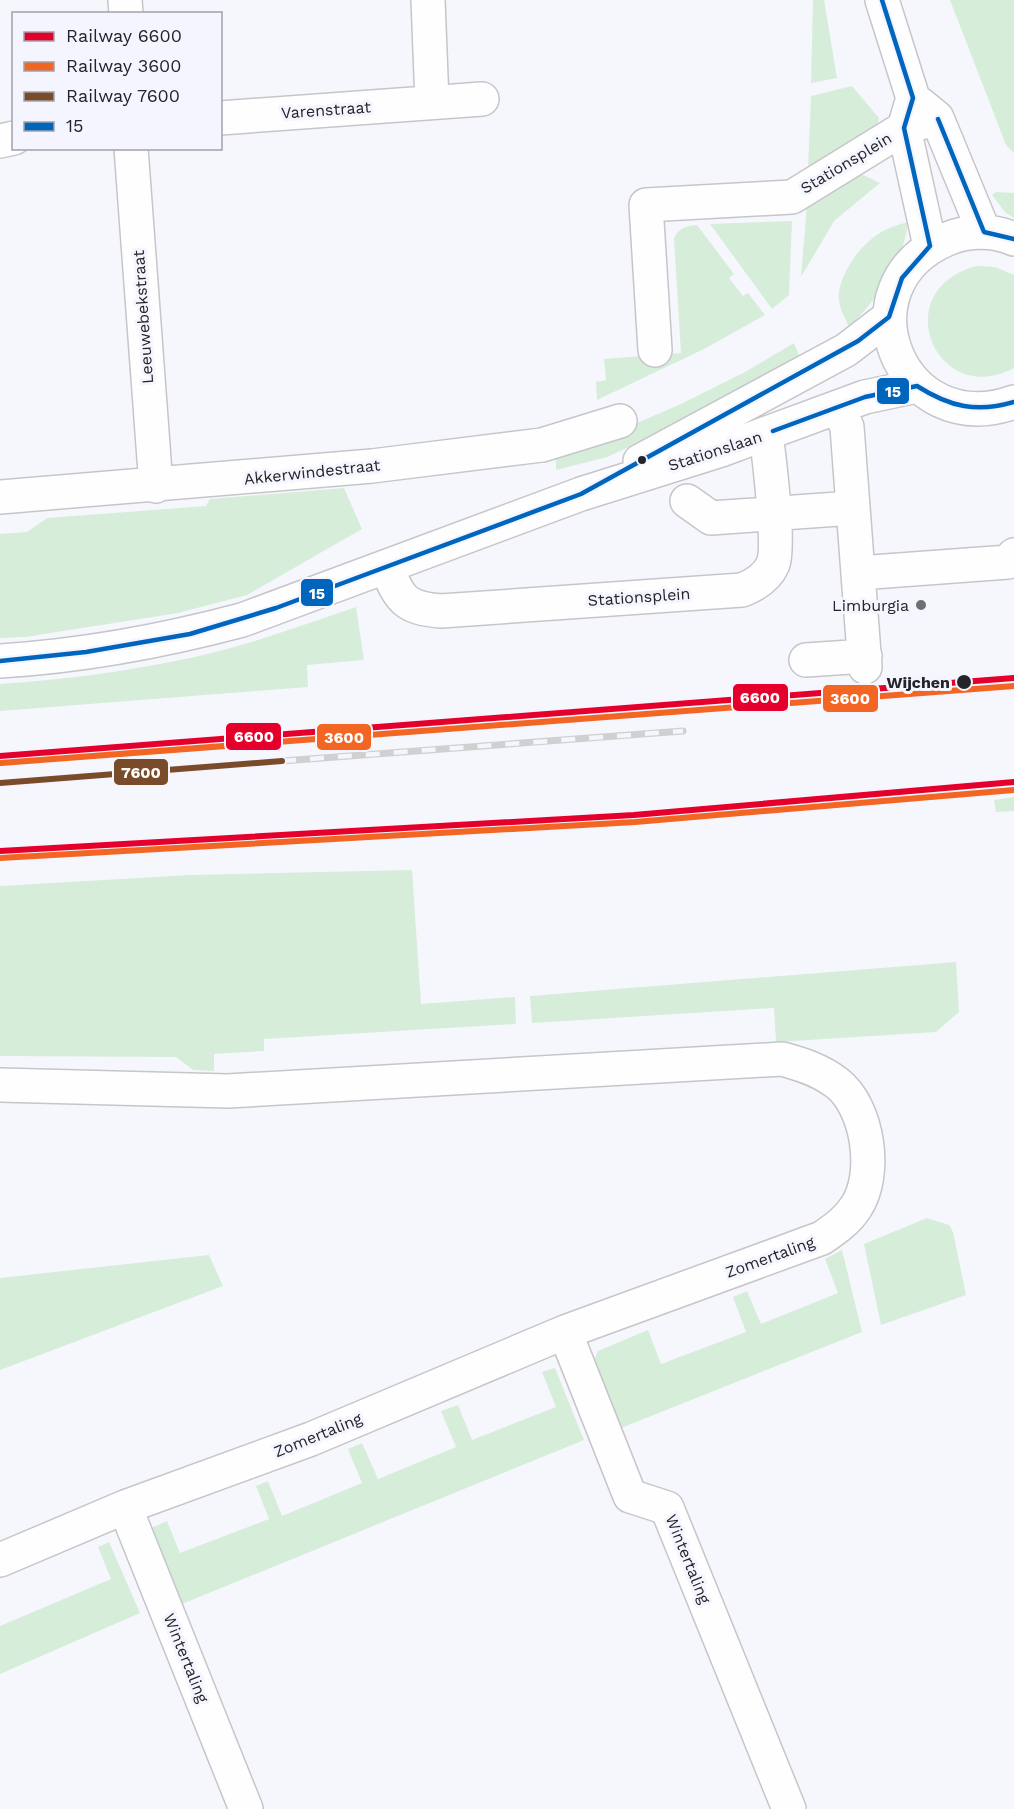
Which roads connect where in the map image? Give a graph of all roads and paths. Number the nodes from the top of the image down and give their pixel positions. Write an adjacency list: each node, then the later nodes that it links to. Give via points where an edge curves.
1 (428, 0): 4 (street)
2 (882, 0): 5 (street)
3 (482, 99): 4 (street, Varenstraat)
4 (432, 102): 6 (street, Varenstraat)
5 (918, 115): 8 (street); 9 (street); 11 (street, Stationsplein, via 792,197 646,205)
6 (222, 118)
7 (131, 150): 17 (street, Leeuwebekstraat)
8 (999, 236): 9 (street, via 956,235)
9 (930, 246): 10 (street, via 909,265 895,290)
10 (889, 317): 12 (street, via 901,366); 18 (street, Stationslaan, via 846,350)
11 (655, 350)
12 (917, 386): 13 (street, via 940,402 967,410 995,409); 16 (street, Stationslaan, via 865,397)
13 (1014, 402)
14 (843, 418): 21 (street)
15 (620, 420): 17 (street, Akkerwindestraat, via 542,444 372,466)
16 (766, 434): 18 (street, Stationslaan); 22 (street, Stationsplein)
17 (156, 486): 19 (street, Akkerwindestraat)
18 (581, 494): 24 (street, Stationslaan)
19 (0, 497)
20 (687, 501): 22 (street, via 711,518)
21 (853, 508): 22 (street); 25 (street)
22 (773, 514): 24 (street, Stationsplein, via 774,562 761,580 742,590 441,611 406,603)
23 (1014, 555): 25 (street, via 1008,562)
24 (386, 567): 27 (street, Stationslaan, via 268,611 190,634 86,652)
25 (859, 573): 26 (street, via 865,662)
26 (806, 660)
27 (0, 661)
28 (0, 1085): 29 (street, Zomertaling, via 228,1091 782,1059 803,1065 838,1084 851,1098 864,1126 865,1184 844,1223 822,1238)
29 (565, 1332): 30 (street, Zomertaling, via 311,1439); 33 (street, Wintertaling, via 630,1496 667,1508)
30 (125, 1507): 31 (street, Zomertaling); 32 (street, Wintertaling)
31 (0, 1560)
32 (246, 1809)
33 (789, 1809)

